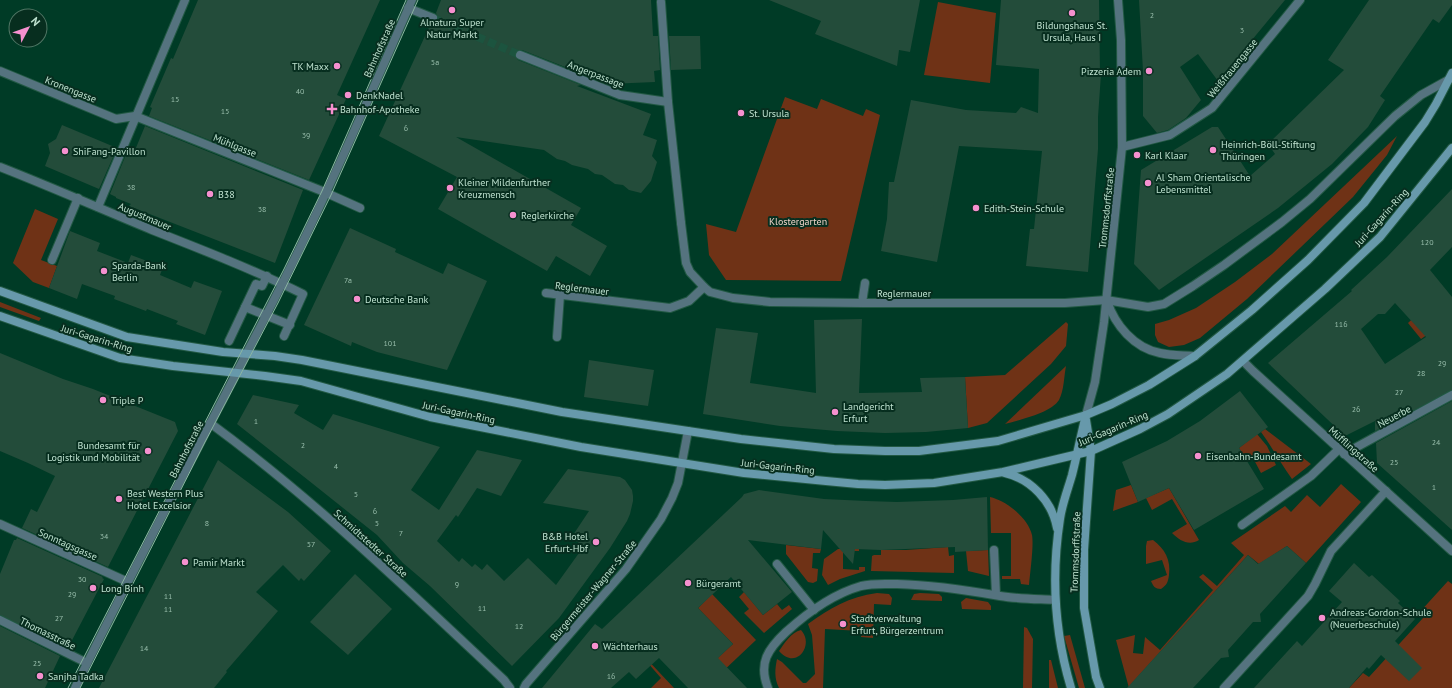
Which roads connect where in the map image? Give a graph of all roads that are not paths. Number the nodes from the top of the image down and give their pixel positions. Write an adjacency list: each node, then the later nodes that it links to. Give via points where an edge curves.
1 (185, 0): 12 (street)
2 (412, 0): 6 (street, Bahnhofstraße)
3 (1118, 0): 13 (street, Trommsdorffstraße)
4 (1300, 0): 13 (street, Weißfrauengasse, via 1212,108 1170,135)
5 (661, 2): 11 (street, Reglermauer)
6 (408, 8): 7 (street); 16 (street, Bahnhofstraße)
7 (433, 18)
8 (520, 55): 11 (street, Angerpassage, via 620,95)
9 (0, 71): 12 (street, Kronengasse, via 116,119)
10 (1450, 77): 29 (street, Juri-Gagarin-Ring, via 1421,95 1395,116 1310,199 1193,286 1164,304 1148,307); 40 (street, Juri-Gagarin-Ring, via 1425,122 1364,203 1308,260)
11 (668, 102): 24 (street, Reglermauer, via 686,263 690,272)
12 (135, 116): 16 (street, Mühlgasse); 18 (street)
13 (1122, 147): 29 (street, Trommsdorffstraße)
14 (1452, 148): 41 (street, Juri-Gagarin-Ring, via 1380,237)
15 (0, 167): 17 (street, Augustmauer)
16 (327, 193): 19 (street); 23 (street, Bahnhofstraße)
17 (78, 198): 18 (street, Augustmauer); 20 (street)
18 (98, 207): 21 (street, Augustmauer)
19 (360, 208)
20 (52, 260)
21 (267, 276): 23 (street, Augustmauer); 31 (street, via 262,286 256,284)
22 (865, 283): 30 (street)
23 (282, 284): 34 (street, Bahnhofstraße); 35 (street, via 303,294)
24 (704, 287): 30 (street, Reglermauer, via 710,292 734,298 770,302); 32 (street, Reglermauer, via 689,301)
25 (0, 291): 39 (street, Juri-Gagarin-Ring, via 127,337)
26 (546, 294): 27 (street, Reglermauer)
27 (560, 295): 32 (street, Reglermauer); 37 (street)
28 (659, 299): 32 (street)
29 (1106, 300): 30 (street, Reglermauer, via 1065,303); 40 (street, via 1117,322 1140,345 1168,355); 44 (street, Trommsdorffstraße, via 1095,382)
30 (862, 303)
31 (245, 307): 34 (street); 38 (street)
32 (664, 308)
33 (0, 316): 42 (street, Juri-Gagarin-Ring, via 120,358)
34 (266, 316): 35 (street); 39 (street, Bahnhofstraße)
35 (290, 325): 36 (street)
36 (284, 336)
37 (557, 337)
38 (229, 341)
39 (246, 354): 42 (street, Bahnhofstraße); 46 (street, Juri-Gagarin-Ring, via 302,360 562,412)
40 (1195, 356): 44 (street, Juri-Gagarin-Ring, via 1149,385)
41 (1243, 361): 47 (street, Juri-Gagarin-Ring, via 1168,414); 48 (street, Müfflingstraße)
42 (236, 374): 45 (street, Bahnhofstraße); 50 (street, Juri-Gagarin-Ring, via 301,381 430,417 581,447)
43 (1452, 395): 48 (street, Neuerbe)
44 (1086, 415): 46 (street, Juri-Gagarin-Ring, via 998,442 919,451 834,449); 47 (street, Trommsdorffstraße); 49 (street, Trommsdorffstraße)
45 (210, 423): 59 (street, Bahnhofstraße); 66 (street, Schmidtstedter Straße, via 291,486 344,532)
46 (688, 431): 50 (street, Bürgermeister-Wagner-Straße)
47 (1091, 451): 49 (street, Juri-Gagarin-Ring); 70 (street, Trommsdorffstraße, via 1084,550 1084,608)
48 (1342, 451): 52 (street, Müfflingstraße); 54 (street, Neuerbe)
49 (1077, 454): 51 (street, Juri-Gagarin-Ring); 55 (street, Trommsdorffstraße)
50 (683, 463): 51 (street, Juri-Gagarin-Ring, via 744,473 858,484 934,483); 67 (street, Bürgermeister-Wagner-Straße, via 672,498 661,520 626,569)
51 (1003, 472): 55 (street, via 1016,475 1036,489 1052,513)
52 (1386, 491): 57 (street, Müfflingstraße); 71 (street, via 1331,551 1308,596)
53 (0, 524): 59 (street, Sonntagsgasse)
54 (1242, 525)
55 (1058, 532): 61 (street, Trommsdorffstraße)
56 (994, 550): 60 (street)
57 (1452, 551)
58 (777, 564): 62 (street)
59 (128, 582): 64 (street, Bahnhofstraße)
60 (999, 596): 61 (street); 62 (street, via 952,587 874,584 849,590)
61 (1055, 600): 69 (street, Trommsdorffstraße, via 1060,647)
62 (814, 610): 68 (street, via 778,640 766,658 764,671)
63 (0, 620): 64 (street, Thomasstraße)
64 (87, 663): 65 (street, Bahnhofstraße)
65 (75, 688)
66 (510, 688)
67 (524, 688)
68 (768, 688)
69 (1071, 688)
70 (1100, 688)
71 (1224, 688)

